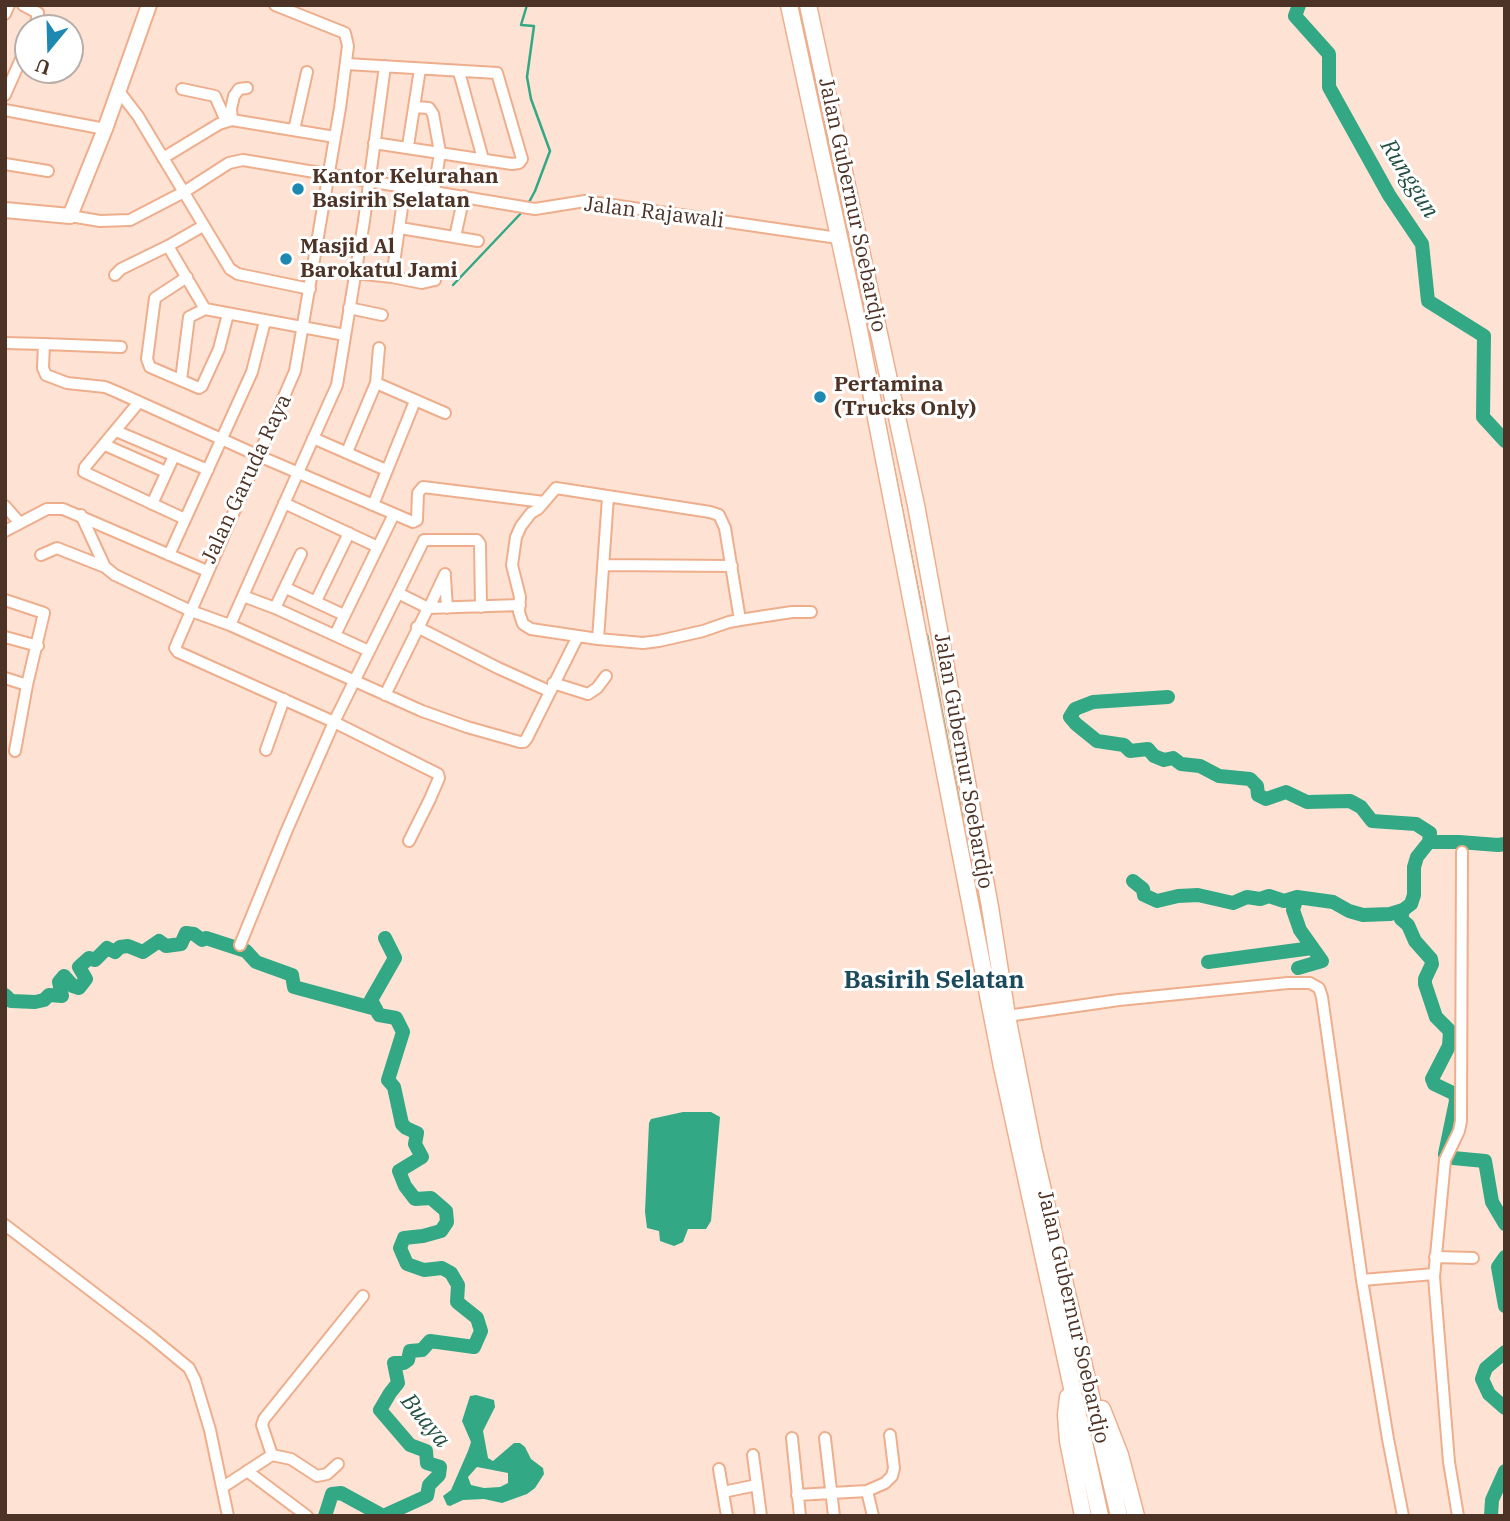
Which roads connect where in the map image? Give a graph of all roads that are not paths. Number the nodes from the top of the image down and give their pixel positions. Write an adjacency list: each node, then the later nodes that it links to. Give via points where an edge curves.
1 (9, 5): 7 (street)
2 (23, 5): 8 (street)
3 (149, 5): 17 (main road)
4 (275, 5): 9 (street, Jalan Garuda Raya, via 345,33)
5 (789, 5): 43 (highway, Jalan Gubernur Soebardjo)
6 (808, 5): 113 (highway, Jalan Gubernur Soebardjo, via 916,505)
7 (5, 14)
8 (38, 14)
9 (347, 64): 10 (street); 24 (street, Jalan Garuda Raya)
10 (385, 66): 11 (street); 25 (street)
11 (420, 69): 13 (street); 19 (street)
12 (307, 72): 23 (street)
13 (459, 72): 29 (street); 29 (street, via 497,73 522,159 517,164)
14 (14, 75): 18 (street)
15 (247, 88): 21 (street, via 234,96)
16 (182, 89): 21 (street, via 215,96)
17 (118, 90): 22 (main road); 28 (street)
18 (5, 95)
19 (415, 107): 26 (street); 27 (street, via 432,112)
20 (5, 110): 22 (street)
21 (229, 120): 23 (street); 28 (street)
22 (105, 129): 39 (main road)
23 (295, 130): 24 (street)
24 (335, 137): 32 (street, Jalan Garuda Raya)
25 (374, 143): 26 (street); 33 (street)
26 (408, 146): 27 (street)
27 (440, 152): 29 (street); 35 (street)
28 (163, 158): 36 (street)
29 (482, 159)
30 (5, 164): 31 (street)
31 (48, 171)
32 (329, 174): 33 (street, Jalan Rajawali); 36 (street, Jalan Rajawali, via 235,161); 51 (street, Jalan Garuda Raya)
33 (368, 180): 34 (street, Jalan Rajawali); 46 (street)
34 (405, 187): 35 (street, Jalan Rajawali); 41 (street)
35 (434, 191): 37 (street, Jalan Rajawali)
36 (184, 192): 39 (street, Jalan Rajawali, via 124,222); 40 (street)
37 (464, 196): 42 (street); 43 (street, Jalan Rajawali, via 535,209 585,201)
38 (5, 210): 39 (main road)
39 (71, 216)
40 (203, 226): 45 (street); 51 (street, via 233,272)
41 (400, 228): 42 (street); 49 (street)
42 (454, 237): 44 (street)
43 (838, 238): 116 (highway, Jalan Gubernur Soebardjo)
44 (478, 241)
45 (169, 246): 47 (street); 48 (street)
46 (355, 274): 49 (street); 52 (street)
47 (115, 275)
48 (187, 277): 53 (street); 63 (street, via 155,298 147,359 152,368)
49 (392, 277): 50 (street, via 422,283)
50 (435, 280)
51 (310, 289): 57 (street, Jalan Garuda Raya)
52 (349, 308): 55 (street); 58 (street)
53 (205, 309): 54 (street); 63 (street, via 189,317)
54 (228, 314): 56 (street); 63 (street, via 205,383 199,388)
55 (382, 316)
56 (265, 321): 57 (street); 70 (street, via 256,361)
57 (303, 328): 58 (street); 74 (street, Jalan Garuda Raya, via 295,371)
58 (345, 335): 69 (street, via 337,385)
59 (5, 342): 60 (street)
60 (44, 344): 61 (street); 66 (street, via 46,375 67,383 105,387)
61 (121, 348)
62 (379, 348): 64 (street)
63 (181, 380)
64 (376, 383): 65 (street); 72 (street)
65 (415, 401): 67 (street); 76 (street)
66 (139, 402): 68 (street); 70 (street)
67 (446, 413)
68 (116, 431): 71 (street); 73 (street)
69 (313, 438): 72 (street); 78 (street)
70 (222, 439): 74 (street); 75 (street)
71 (105, 445): 77 (street); 82 (street, via 85,467 85,474)
72 (347, 452): 76 (street)
73 (174, 456): 75 (street); 77 (street)
74 (259, 456): 78 (street); 98 (street, Jalan Garuda Raya)
75 (208, 470): 87 (street)
76 (386, 470): 83 (street)
77 (166, 472): 82 (street)
78 (298, 473): 81 (street); 83 (street)
79 (608, 497): 80 (street, via 562,487); 95 (street); 97 (street, via 719,515)
80 (544, 502): 85 (street, via 424,487 418,493 416,521); 104 (street, via 521,526 513,548)
81 (284, 503): 90 (street); 101 (street)
82 (152, 504): 87 (street)
83 (373, 505): 85 (street)
84 (5, 506): 88 (street)
85 (394, 514): 91 (street)
86 (80, 516): 88 (street, Jalan Garuda Raya, via 55,508); 93 (street, Jalan Garuda Raya); 96 (street)
87 (185, 519): 93 (street)
88 (19, 522): 89 (street, Jalan Garuda Raya)
89 (5, 531)
90 (349, 533): 91 (street); 103 (street)
91 (378, 547): 111 (street)
92 (41, 555): 96 (street, via 57,548)
93 (169, 555): 98 (street, Jalan Garuda Raya)
94 (301, 555): 99 (street)
95 (603, 565): 97 (street); 120 (street)
96 (105, 566): 109 (street)
97 (732, 566): 112 (street)
98 (207, 571): 109 (street)
99 (286, 588): 103 (street); 106 (street)
100 (398, 593): 105 (street, via 424,540 477,540); 107 (street); 122 (street)
101 (243, 596): 106 (street); 114 (street)
102 (5, 600): 121 (street, via 44,612)
103 (316, 601): 111 (street)
104 (520, 605): 105 (street); 118 (street, via 526,627)
105 (481, 607): 108 (street)
106 (275, 608): 117 (street)
107 (429, 608): 108 (street); 108 (street, via 445,574); 115 (street)
108 (447, 608)
109 (191, 611): 114 (street); 129 (street, via 176,650)
110 (811, 612): 112 (street)
111 (344, 615): 117 (street)
112 (740, 620): 120 (street, via 659,641)
113 (937, 623): 116 (highway); 136 (highway, Jalan Gubernur Soebardjo)
114 (230, 625): 125 (street)
115 (417, 627): 127 (street, via 498,668); 128 (street)
116 (917, 627): 158 (highway, Jalan Gubernur Soebardjo, via 986,986 1070,1382)
117 (335, 635): 122 (street)
118 (578, 636): 120 (street); 127 (street)
119 (5, 637): 121 (street)
120 (598, 639)
121 (38, 646): 126 (street)
122 (369, 651): 125 (street)
123 (606, 677): 127 (street, via 588,694)
124 (5, 678): 126 (street)
125 (355, 682): 128 (street); 130 (street)
126 (27, 685): 132 (street)
127 (551, 687): 128 (street, via 522,742 452,722)
128 (385, 695)
129 (284, 699): 130 (street); 131 (street)
130 (334, 722): 133 (street, via 438,774); 135 (street)
131 (266, 750)
132 (15, 751)
133 (409, 841)
134 (1462, 852): 138 (street, via 1461,1121 1448,1155)
135 (240, 945)
136 (1007, 1016): 141 (street, via 1118,1000 1315,985 1322,997); 143 (highway, Jalan Gubernur Soebardjo)
137 (5, 1225): 153 (street, via 189,1368 205,1410)
138 (1435, 1257): 139 (street); 140 (street)
139 (1474, 1258)
140 (1434, 1274): 141 (street); 169 (street, via 1449,1462)
141 (1362, 1280): 168 (street)
142 (363, 1296): 147 (street, via 264,1419)
143 (1092, 1396): 166 (highway, Jalan Gubernur Soebardjo); 167 (highway, via 1112,1431)
144 (890, 1435): 154 (street, via 894,1472 885,1483)
145 (792, 1438): 157 (street)
146 (825, 1438): 156 (street)
147 (272, 1455): 149 (street, via 291,1459 317,1476); 151 (street)
148 (753, 1455): 152 (street)
149 (338, 1464)
150 (719, 1469): 155 (street)
151 (247, 1471): 153 (street); 160 (street)
152 (757, 1485): 155 (street); 162 (street)
153 (223, 1487): 159 (street)
154 (867, 1491): 156 (street); 165 (street)
155 (723, 1492): 161 (street)
156 (831, 1492): 157 (street); 164 (street)
157 (797, 1494): 163 (street)
158 (1090, 1508)
159 (228, 1516)
160 (307, 1516)
161 (727, 1516)
162 (761, 1516)
163 (800, 1516)
164 (834, 1516)
165 (873, 1516)
166 (1119, 1516)
167 (1136, 1516)
168 (1403, 1516)
169 (1458, 1516)

